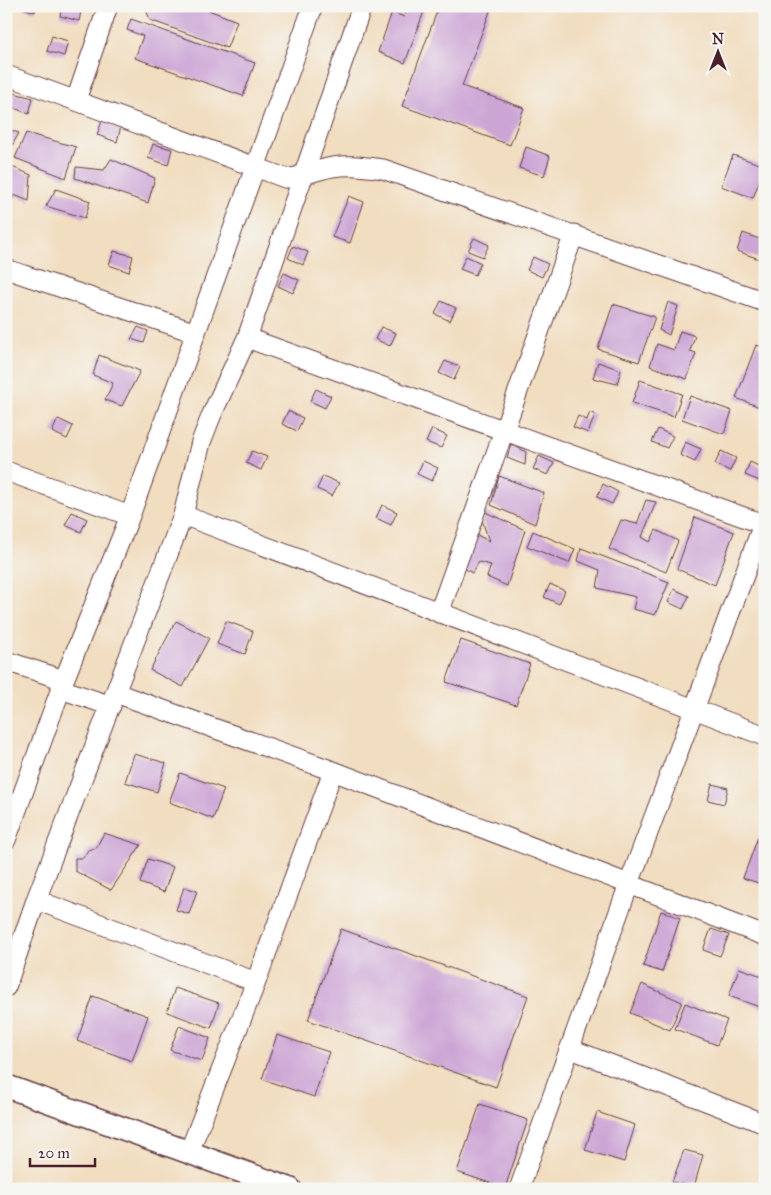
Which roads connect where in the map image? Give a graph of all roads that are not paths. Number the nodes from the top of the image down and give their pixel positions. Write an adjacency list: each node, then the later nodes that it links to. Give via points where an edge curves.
1 (108, 6): 5 (street)
2 (313, 6): 6 (street)
3 (362, 6): 7 (street)
4 (6, 75): 5 (street)
5 (76, 100): 6 (street)
6 (255, 168): 7 (street, via 285,178); 11 (street)
7 (302, 177): 8 (street, via 320,169 350,165 383,169); 12 (street)
8 (574, 234): 10 (street); 13 (street)
9 (6, 269): 11 (street)
10 (765, 302)
11 (196, 333): 16 (street)
12 (247, 338): 13 (street); 15 (street, via 212,414)
13 (504, 430): 17 (street); 18 (street)
14 (6, 471): 16 (street)
15 (183, 514): 18 (street); 21 (street)
16 (130, 516): 20 (street)
17 (764, 521): 22 (street)
18 (439, 613): 22 (street)
19 (6, 661): 20 (street)
20 (63, 685): 21 (street); 25 (street)
21 (114, 699): 24 (street); 27 (street)
22 (695, 709): 23 (street); 26 (street)
23 (765, 736)
24 (333, 771): 26 (street); 29 (street)
25 (6, 840)
26 (629, 884): 28 (street); 31 (street)
27 (36, 900): 29 (street); 30 (street)
28 (765, 936)
29 (256, 982): 34 (street)
30 (6, 987)
31 (571, 1049): 33 (street); 36 (street)
32 (6, 1086): 34 (street)
33 (765, 1124)
34 (189, 1152): 35 (street)
35 (290, 1189)
36 (519, 1189)

